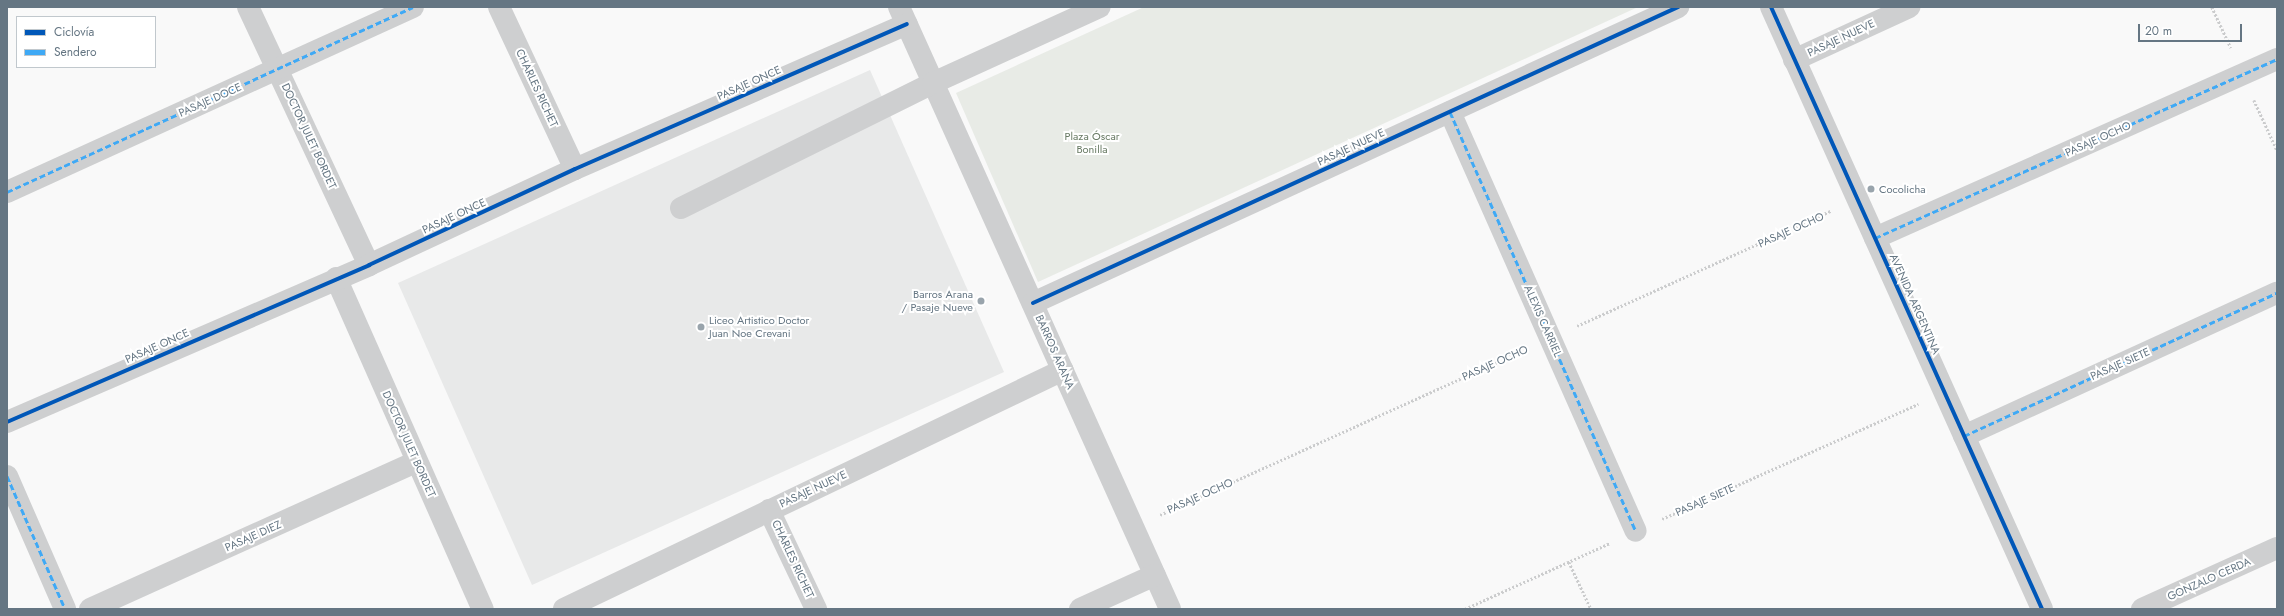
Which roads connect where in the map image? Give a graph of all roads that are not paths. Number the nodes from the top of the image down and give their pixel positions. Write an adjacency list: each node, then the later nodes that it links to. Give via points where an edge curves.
1 (248, 7): 11 (street, DOCTOR JULET BORDET)
2 (413, 7): 11 (street, PASAJE DOCE)
3 (499, 7): 14 (street, CHARLES RICHET)
4 (1100, 7): 12 (street)
5 (1678, 7): 13 (street, PASAJE NUEVE)
6 (1771, 7): 10 (street, AVENIDA ARGENTINA)
7 (1909, 7): 10 (street, PASAJE NUEVE)
8 (903, 16): 12 (street, BARROS ARANA); 14 (street, PASAJE ONCE)
9 (2277, 59): 17 (street, PASAJE OCHO)
10 (1794, 60): 17 (street, AVENIDA ARGENTINA)
11 (278, 69): 15 (street, PASAJE DOCE); 18 (street, DOCTOR JULET BORDET)
12 (933, 83): 16 (street); 21 (street, BARROS ARANA)
13 (1450, 112): 21 (street, PASAJE NUEVE); 28 (street, ALEXIS CARRIEL)
14 (575, 169): 18 (street, PASAJE ONCE)
15 (7, 192)
16 (681, 208)
17 (1875, 238): 24 (street, AVENIDA ARGENTINA)
18 (369, 265): 19 (street, PASAJE ONCE)
19 (336, 278): 23 (street, PASAJE ONCE); 25 (street, DOCTOR JULET BORDET)
20 (2277, 293): 24 (street, PASAJE SIETE)
21 (1033, 303): 22 (street, BARROS ARANA)
22 (1063, 370): 27 (street, PASAJE NUEVE); 30 (street, BARROS ARANA)
23 (7, 422)
24 (1964, 436): 38 (street, AVENIDA ARGENTINA)
25 (416, 462): 32 (street, PASAJE DIEZ); 33 (street, DOCTOR JULET BORDET)
26 (7, 476): 31 (street)
27 (769, 510): 34 (street, PASAJE NUEVE); 35 (street, CHARLES RICHET)
28 (1636, 531)
29 (2277, 548): 39 (street, GONZALO CERDA)
30 (1155, 575): 36 (street); 37 (street, BARROS ARANA)
31 (64, 609)
32 (90, 609)
33 (483, 609)
34 (564, 609)
35 (816, 609)
36 (1080, 609)
37 (1170, 609)
38 (2042, 609)
39 (2142, 609)

